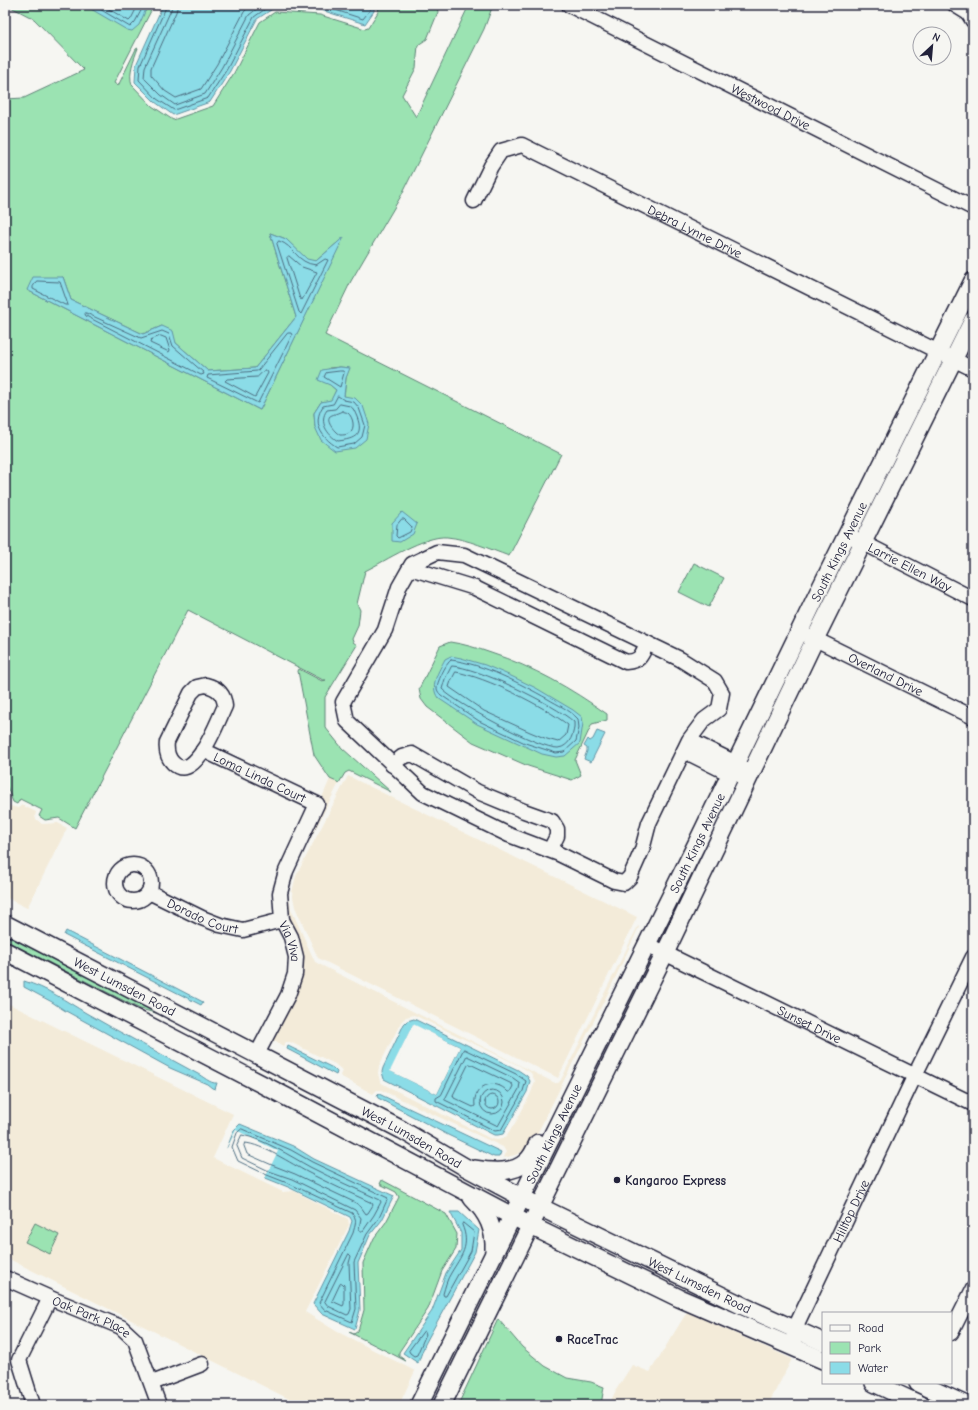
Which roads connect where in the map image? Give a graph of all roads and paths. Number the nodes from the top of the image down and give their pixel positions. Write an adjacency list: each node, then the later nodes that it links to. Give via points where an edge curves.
1 (569, 5): 5 (street, Westwood Drive)
2 (956, 5): 3 (street, via 968,13)
3 (973, 21)
4 (474, 201): 8 (street, Debra Lynne Drive, via 501,151 522,145)
5 (973, 208)
6 (973, 281): 8 (main road, South Kings Avenue)
7 (973, 320): 8 (main road, South Kings Avenue)
8 (946, 355): 9 (street, Debra Lynne Drive); 10 (main road, South Kings Avenue); 11 (main road, South Kings Avenue)
9 (973, 369)
10 (847, 535): 11 (street, Larrie Ellen Way); 14 (main road, South Kings Avenue)
11 (862, 543): 13 (street, Larrie Ellen Way); 15 (main road, South Kings Avenue)
12 (410, 568): 16 (street, via 412,564 438,552 464,555); 16 (street, via 475,588 626,662 635,662); 20 (street, via 399,587 386,630 343,702 347,721)
13 (973, 599)
14 (800, 632): 15 (street, Overland Drive); 21 (main road, South Kings Avenue)
15 (815, 639): 17 (street, Overland Drive); 22 (main road, South Kings Avenue)
16 (647, 643): 18 (street, via 680,659 715,681 722,693 719,709 704,720)
17 (973, 717)
18 (687, 745): 21 (street); 24 (street, via 649,823 642,850 630,878 624,883 614,881)
19 (203, 750): 19 (street, via 225,706 220,692 206,685 197,687 191,693 166,749 168,757 181,767 188,767 195,762); 23 (street, Loma Linda Court)
20 (392, 765): 24 (street, via 423,793 509,835); 24 (street, via 402,757 412,754 478,792 552,821 557,828 557,836)
21 (733, 769): 22 (street); 28 (main road, South Kings Avenue)
22 (751, 775): 30 (main road, South Kings Avenue)
23 (317, 804): 26 (street, Via Viva, via 286,872 280,893)
24 (550, 850)
25 (149, 892): 26 (street, Dorado Court, via 202,918 235,929 243,930)
26 (282, 920): 33 (street, Via Viva, via 294,946 297,965 288,995)
27 (5, 924): 33 (main road, West Lumsden Road)
28 (646, 944): 30 (street, Sunset Drive); 36 (main road, South Kings Avenue)
29 (5, 951): 32 (main road, West Lumsden Road)
30 (665, 953): 35 (street, Sunset Drive); 42 (main road, South Kings Avenue)
31 (973, 957): 35 (street, Hilltop Drive)
32 (121, 1010): 33 (main road, via 167,1022 237,1058 251,1060); 34 (main road, West Lumsden Road)
33 (257, 1054): 38 (main road, West Lumsden Road)
34 (245, 1075): 38 (main road, via 256,1070 269,1072 342,1109); 40 (main road, West Lumsden Road)
35 (915, 1075): 37 (street, Sunset Drive); 49 (street, Hilltop Drive)
36 (579, 1081): 39 (main road, via 565,1091 533,1154 526,1162 497,1171); 41 (main road, South Kings Avenue)
37 (973, 1104)
38 (376, 1116): 39 (main road, West Lumsden Road)
39 (465, 1166): 41 (main road, West Lumsden Road)
40 (466, 1192): 43 (main road, West Lumsden Road); 45 (main road, via 478,1203 491,1225 494,1239)
41 (521, 1198): 42 (main road, West Lumsden Road); 43 (main road, South Kings Avenue)
42 (540, 1207): 44 (main road, South Kings Avenue); 49 (main road, West Lumsden Road)
43 (512, 1216): 44 (main road, West Lumsden Road); 45 (main road, South Kings Avenue)
44 (531, 1226): 52 (main road, West Lumsden Road, via 679,1298); 62 (main road, South Kings Avenue)
45 (493, 1254): 61 (main road, South Kings Avenue)
46 (5, 1278): 48 (street, Oak Park Place)
47 (973, 1289): 50 (street)
48 (50, 1298): 55 (street, Oak Park Place, via 121,1327 136,1340); 59 (street, via 19,1360)
49 (794, 1330): 51 (main road, West Lumsden Road); 52 (street, Hilltop Drive)
50 (952, 1331)
51 (822, 1342)
52 (794, 1348): 53 (main road, West Lumsden Road)
53 (822, 1360)
54 (202, 1364): 55 (street)
55 (152, 1383): 60 (street, Oak Park Place)
56 (876, 1384): 58 (main road)
57 (923, 1384): 58 (street); 63 (main road)
58 (918, 1404)
59 (33, 1405)
60 (159, 1405)
61 (419, 1405)
62 (442, 1405)
63 (966, 1405)

